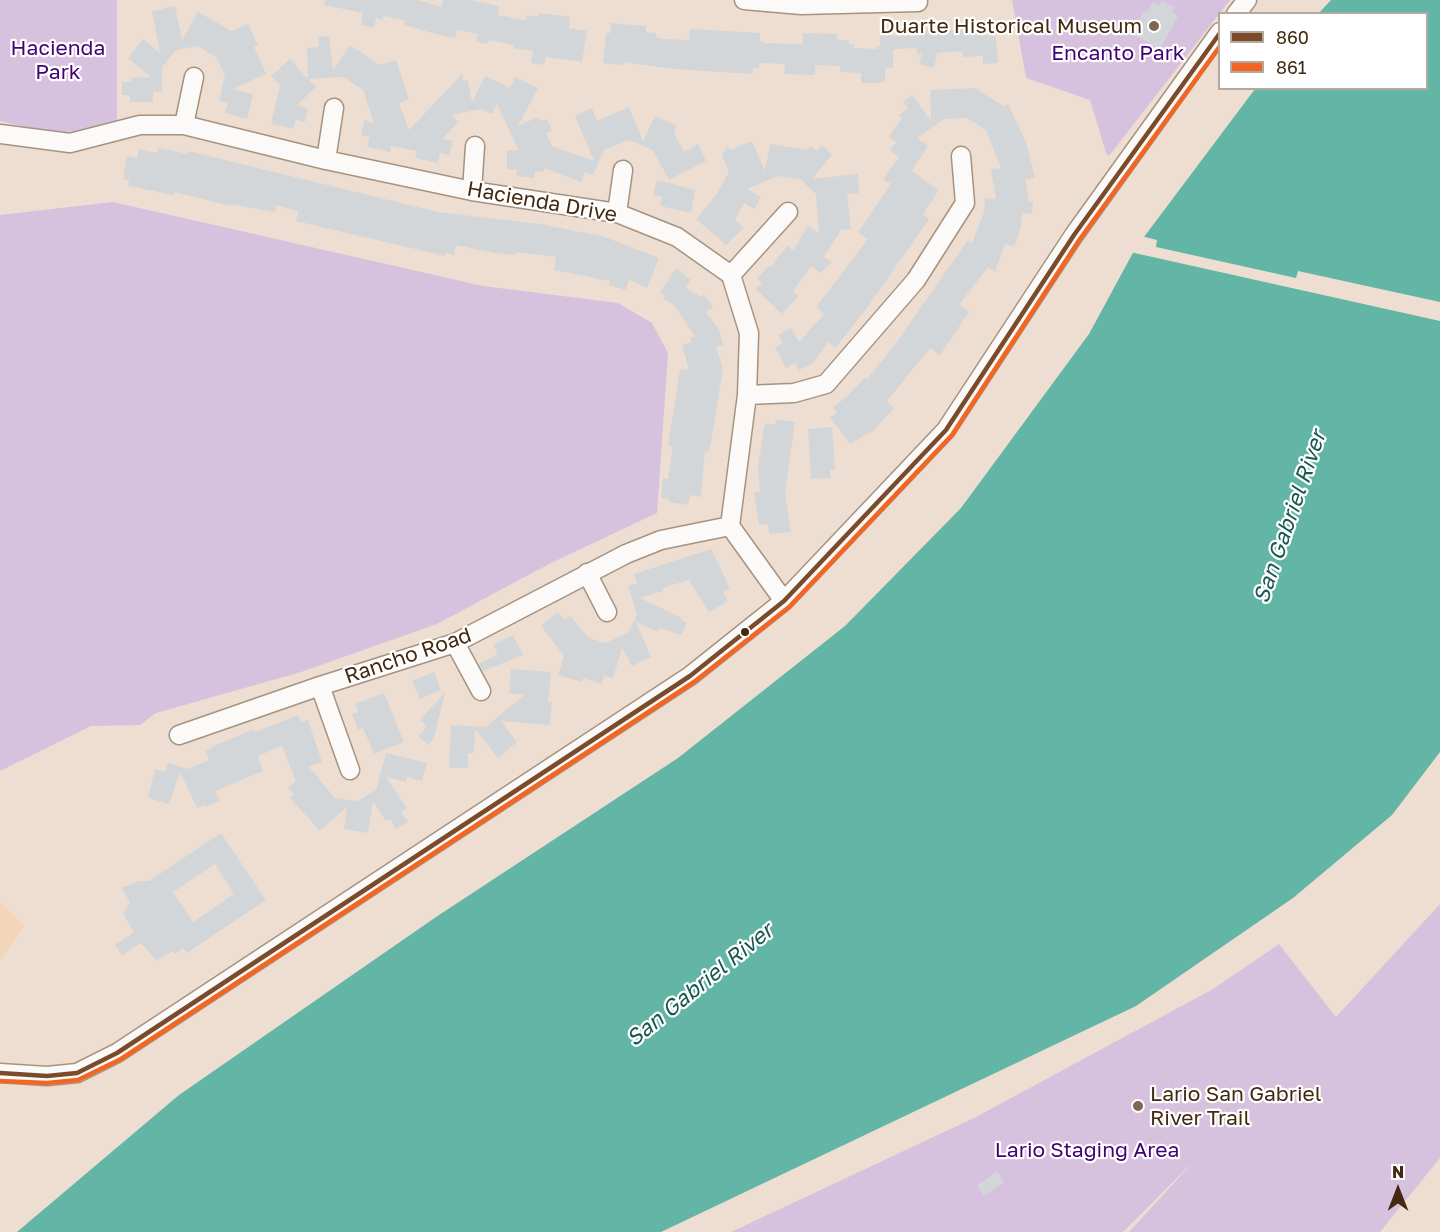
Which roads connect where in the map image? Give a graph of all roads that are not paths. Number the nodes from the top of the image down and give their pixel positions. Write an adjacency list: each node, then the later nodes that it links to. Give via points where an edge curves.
1 (744, 0): 3 (street, via 801,4)
2 (1247, 0): 4 (street)
3 (918, 2)
4 (1238, 12)
5 (1218, 35): 21 (street, via 1074,234 946,430)
6 (194, 77): 8 (street)
7 (334, 108): 12 (street)
8 (184, 125): 9 (street, Hacienda Drive, via 140,125 70,142); 12 (street, Hacienda Drive)
9 (0, 134)
10 (475, 146): 14 (street)
11 (961, 156): 18 (street, via 965,203 916,280 826,384 794,393)
12 (326, 160): 14 (street, Hacienda Drive)
13 (623, 170): 16 (street)
14 (472, 191): 16 (street, Hacienda Drive)
15 (788, 212): 17 (street)
16 (617, 213): 17 (street, Hacienda Drive, via 677,237)
17 (731, 275): 18 (street, via 749,333)
18 (747, 395): 19 (street)
19 (730, 526): 20 (street, Rancho Road, via 661,540); 21 (street)
20 (587, 573): 22 (street); 23 (street, Rancho Road)
21 (784, 601): 28 (street, via 690,675 117,1053 77,1073)
22 (607, 612)
23 (455, 644): 24 (street, Rancho Road); 25 (street)
24 (320, 686): 26 (street, Rancho Road); 27 (street)
25 (481, 691)
26 (180, 735)
27 (350, 770)
28 (0, 1073)

